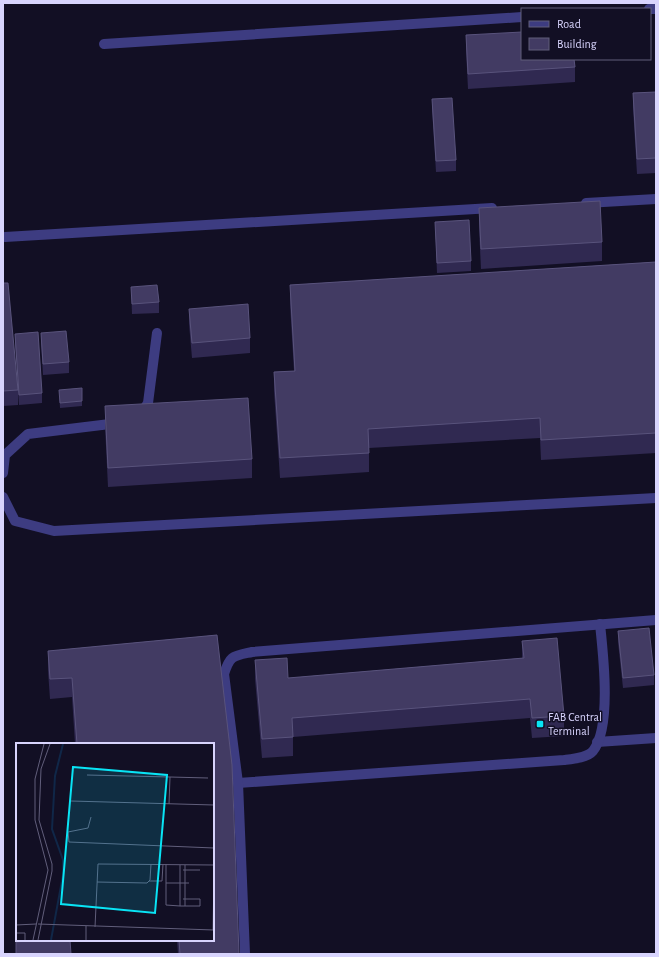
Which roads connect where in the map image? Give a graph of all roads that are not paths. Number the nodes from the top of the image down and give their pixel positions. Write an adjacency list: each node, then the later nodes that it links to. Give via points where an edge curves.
1 (521, 17): 2 (lane)
2 (104, 44)
3 (656, 199): 4 (lane)
4 (577, 203)
5 (505, 208): 6 (lane)
6 (5, 236)
7 (157, 333): 8 (lane, via 148,403 143,413 131,422 28,434 5,455)
8 (3, 473)
9 (3, 497): 10 (lane, via 15,521 54,531)
10 (656, 498)
11 (656, 620): 12 (lane)
12 (600, 624): 14 (lane, via 604,700 602,733); 15 (lane, via 252,652 233,656 228,661 224,674)
13 (656, 738): 14 (lane)
14 (598, 742): 15 (lane, via 592,752 582,757 564,760)
15 (238, 783): 16 (lane)
16 (245, 954)

